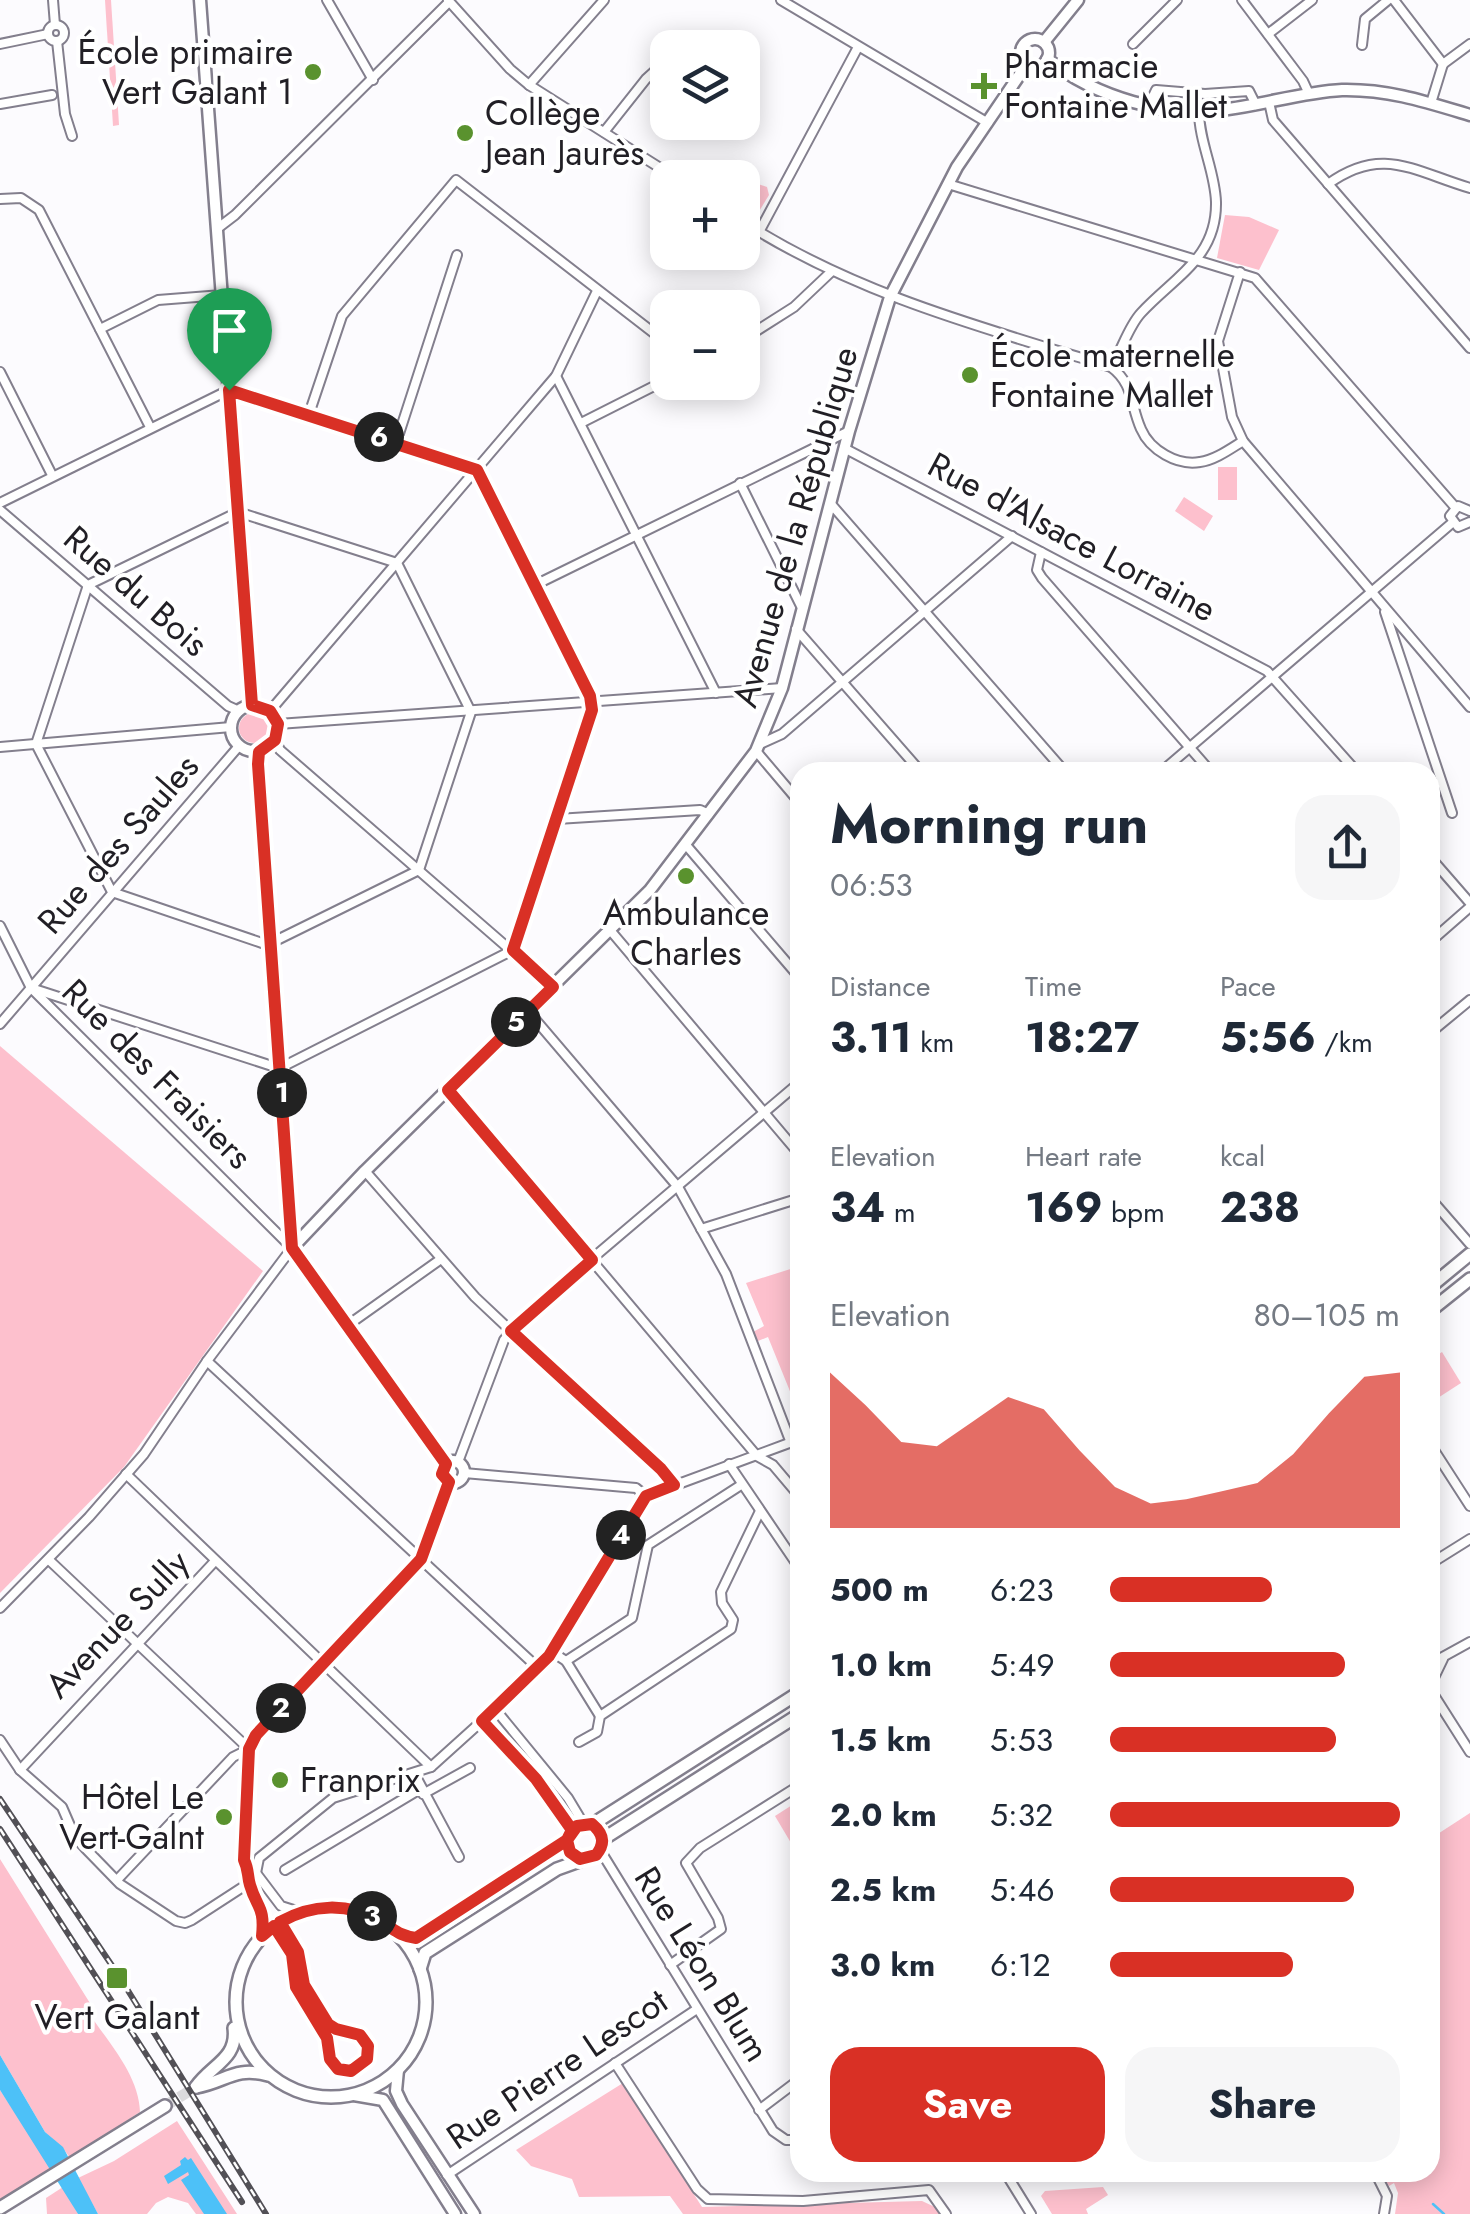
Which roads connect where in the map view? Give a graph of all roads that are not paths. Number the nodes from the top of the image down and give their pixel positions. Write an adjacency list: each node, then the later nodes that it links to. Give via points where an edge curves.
1 (53, 0): 12 (street)
2 (200, 0): 45 (street)
3 (327, 0): 26 (street)
4 (604, 0): 27 (street)
5 (781, 0): 21 (street)
6 (1177, 0): 18 (street)
7 (1242, 0): 14 (street)
8 (1312, 0): 14 (street)
9 (1391, 0): 20 (street, via 1365,19); 24 (street)
10 (448, 1): 26 (street); 27 (street)
11 (1071, 3): 16 (street)
12 (55, 25): 13 (street); 15 (street, via 64,32)
13 (48, 34): 15 (street); 17 (street)
14 (1268, 34): 29 (street)
15 (57, 41): 39 (street)
16 (1044, 42): 22 (street); 23 (street, via 1026,42 1021,54)
17 (0, 44)
18 (1133, 44)
19 (1470, 44): 24 (street)
20 (1362, 45)
21 (858, 47): 37 (street); 46 (street)
22 (1047, 59): 23 (street); 34 (street)
23 (1027, 64): 37 (street, Avenue de la République)
24 (1443, 64): 31 (street)
25 (650, 77): 38 (street)
26 (373, 80): 45 (street)
27 (529, 85): 38 (street)
28 (52, 94): 32 (street)
29 (1309, 94): 30 (street); 31 (street, via 1362,90)
30 (1269, 102): 33 (street); 42 (street, via 1274,120)
31 (1431, 102): 36 (street)
32 (0, 104)
33 (1256, 105): 34 (street, via 1249,92 1156,90); 35 (street)
34 (1148, 107): 35 (street)
35 (1200, 111): 49 (street, via 1216,205 1210,238)
36 (1470, 115)
37 (988, 122): 41 (street, Avenue de la République)
38 (604, 132): 40 (street)
39 (72, 136)
40 (650, 161)
41 (948, 184): 49 (street); 54 (street, Avenue de la République)
42 (1328, 184): 43 (street, via 1349,168 1382,162); 58 (street)
43 (1470, 188)
44 (0, 199): 55 (street, via 28,200 39,210)
45 (218, 228): 53 (street)
46 (760, 228)
47 (760, 233): 50 (street)
48 (457, 255): 69 (street)
49 (1196, 262): 51 (street); 59 (street, via 1139,315)
50 (832, 271): 54 (street); 56 (street)
51 (1240, 272): 68 (street, via 1218,341 1232,418); 76 (street, via 1257,280)
52 (597, 290): 57 (street); 61 (street); 64 (street, via 456,180 342,316)
53 (222, 296): 55 (street, via 158,300); 63 (street)
54 (890, 297): 59 (street); 67 (street, Avenue de la République)
55 (100, 329): 66 (street)
56 (760, 329)
57 (650, 330)
58 (1470, 348)
59 (1111, 366): 68 (street, via 1126,380 1142,432 1163,454 1196,463)
60 (0, 372): 72 (street)
61 (556, 376): 65 (street); 71 (street)
62 (650, 388): 65 (street)
63 (229, 390): 64 (street); 66 (street); 78 (street)
64 (309, 414): 69 (street)
65 (581, 423): 81 (street)
66 (150, 427): 72 (street)
67 (849, 431): 70 (street, Avenue de la République); 73 (street)
68 (1243, 441): 87 (street)
69 (396, 443): 71 (street)
70 (844, 448): 74 (street, Avenue de la République); 82 (street, Rue d'Alsace Lorraine)
71 (477, 470): 84 (street); 85 (street)
72 (52, 475): 75 (street)
73 (740, 484): 81 (street); 88 (street)
74 (830, 503): 88 (street, Avenue de la République); 90 (street)
75 (0, 506): 86 (street, Rue du Bois)
76 (1455, 508): 77 (street); 79 (street)
77 (1470, 509)
78 (238, 512): 84 (street); 86 (street); 97 (street)
79 (1452, 523): 80 (street); 87 (street)
80 (1469, 525)
81 (638, 535): 85 (street); 95 (street)
82 (1012, 536): 83 (street, Rue d'Alsace Lorraine); 90 (street)
83 (1041, 552): 92 (street, Rue d'Alsace Lorraine); 109 (street, via 1042,578)
84 (397, 562): 100 (street); 101 (street)
85 (535, 585): 96 (street)
86 (88, 586): 99 (street, Rue du Bois); 105 (street)
87 (1372, 590): 89 (street); 92 (street)
88 (801, 606): 91 (street, Avenue de la République)
89 (1384, 607): 98 (street); 116 (street)
90 (926, 610): 93 (street); 112 (street)
91 (796, 628): 93 (street); 94 (street, Avenue de la République)
92 (1273, 676): 109 (street); 115 (street)
93 (844, 681): 108 (street); 111 (street)
94 (782, 688): 95 (street); 108 (street, Avenue de la République)
95 (716, 693): 96 (street)
96 (592, 703): 101 (street); 121 (street)
97 (252, 705): 99 (street); 100 (street)
98 (1470, 707)
99 (239, 710): 103 (street)
100 (270, 711): 102 (street)
101 (471, 712): 102 (street); 124 (street)
102 (278, 724): 104 (street)
103 (231, 727): 105 (street); 106 (street)
104 (275, 740): 110 (street); 124 (street)
105 (36, 744): 107 (street); 125 (street)
106 (239, 746): 110 (street); 125 (street, Rue des Saules)
107 (0, 747)
108 (758, 748): 118 (street); 120 (street, Avenue de la République)
109 (1190, 748): 113 (street); 114 (street)
110 (259, 752): 130 (street)
111 (913, 762)
112 (1056, 762)
113 (1173, 762)
114 (1202, 762)
115 (1348, 762)
116 (1435, 762)
117 (1440, 777): 119 (street)
118 (790, 789)
119 (1452, 813)
120 (709, 814): 121 (street); 122 (street, Avenue de la République)
121 (557, 818): 131 (street)
122 (686, 844): 128 (street, Avenue de la République); 132 (street)
123 (1440, 869): 126 (street)
124 (419, 870): 130 (street); 131 (street)
125 (112, 892): 130 (street); 134 (street, Rue des Saules)
126 (1470, 905): 129 (street)
127 (0, 926): 134 (street, Rue des Fraisiers)
128 (610, 930): 133 (street, Avenue de la République); 142 (street)
129 (1440, 933)
130 (271, 943): 139 (street)
131 (513, 950): 133 (street); 139 (street)
132 (790, 966)
133 (553, 987): 136 (street, Avenue de la République)
134 (32, 988): 137 (street, Rue des Saules); 139 (street); 152 (street, Rue des Fraisiers)
135 (1470, 1000): 138 (street)
136 (528, 1012): 140 (street, Avenue de la République); 145 (street)
137 (0, 1024)
138 (1440, 1025)
139 (280, 1065): 147 (street)
140 (448, 1090): 144 (street, Avenue de la République); 155 (street)
141 (790, 1091): 142 (street)
142 (765, 1112): 143 (street); 145 (street)
143 (790, 1142)
144 (365, 1172): 149 (street, Avenue de la République); 154 (street)
145 (678, 1186): 150 (street); 155 (street)
146 (790, 1201): 150 (street)
147 (290, 1210): 149 (street); 152 (street)
148 (1440, 1210): 151 (street)
149 (312, 1224): 152 (street, Avenue de la République)
150 (701, 1229): 162 (street)
151 (1470, 1244)
152 (292, 1248): 159 (street); 161 (street)
153 (1470, 1254): 156 (main road)
154 (441, 1259): 159 (street); 160 (street)
155 (592, 1260): 160 (street); 164 (street)
156 (1440, 1279)
157 (1470, 1279): 158 (main road)
158 (1440, 1302)
159 (348, 1326): 166 (street)
160 (511, 1331): 166 (street); 171 (street)
161 (207, 1361): 169 (street); 180 (street)
162 (790, 1429)
163 (790, 1443): 164 (street)
164 (757, 1456): 167 (street); 173 (street)
165 (1440, 1460): 175 (street)
166 (452, 1463): 168 (street); 170 (street, via 442,1474)
167 (729, 1464): 171 (street); 172 (street)
168 (464, 1473): 170 (street, via 459,1482); 174 (street, via 636,1488)
169 (126, 1474): 181 (street); 182 (street)
170 (449, 1482): 180 (street)
171 (674, 1485): 174 (street)
172 (741, 1485): 176 (street); 189 (street, via 648,1544 632,1618)
173 (790, 1485)
174 (646, 1496): 186 (street)
175 (1470, 1506)
176 (760, 1511): 178 (street); 196 (street, via 721,1592 731,1630)
177 (1470, 1539): 179 (street)
178 (790, 1554)
179 (1440, 1558)
180 (421, 1559): 190 (street); 192 (street)
181 (48, 1560): 183 (street); 185 (street)
182 (215, 1561): 185 (street, Avenue Sully); 190 (street)
183 (0, 1608)
184 (1470, 1642): 187 (street)
185 (137, 1643): 201 (street); 205 (street, Avenue Sully)
186 (552, 1652): 189 (street); 192 (street)
187 (1443, 1659): 188 (street); 191 (street)
188 (1440, 1660)
189 (566, 1661): 196 (street)
190 (325, 1662): 201 (street); 203 (street)
191 (1440, 1666)
192 (536, 1668): 195 (street)
193 (790, 1698): 209 (main road)
194 (1440, 1704): 202 (street)
195 (495, 1709): 197 (street); 209 (street, via 568,1798)
196 (600, 1716): 200 (street, via 597,1732)
197 (482, 1721): 203 (street); 209 (street)
198 (790, 1721): 210 (main road)
199 (0, 1740): 205 (street)
200 (579, 1742)
201 (249, 1749): 214 (street, via 244,1850); 215 (street, via 233,1757)
202 (1470, 1752)
203 (431, 1766): 206 (street)
204 (470, 1768): 208 (street)
205 (20, 1770): 215 (street, via 62,1807 75,1837)
206 (414, 1773): 208 (street); 214 (street, via 332,1798 258,1858)
207 (790, 1790): 220 (street, via 686,1863 721,1929)
208 (421, 1792): 211 (street); 213 (street)
209 (579, 1830): 210 (main road); 212 (main road, via 570,1852); 219 (main road, via 416,1938)
210 (601, 1845): 212 (main road); 220 (street, Rue Léon Blum)
211 (459, 1857)
212 (580, 1859): 221 (main road, via 425,1953)
213 (285, 1870)
214 (252, 1877): 215 (street, via 185,1923); 216 (street, via 282,1906); 218 (street, via 264,1916)
215 (117, 1880)
216 (300, 1912): 217 (main road); 219 (main road, via 346,1908)
217 (277, 1924): 217 (street, via 292,1954 296,1987 327,2038 333,2064 344,2071 358,2068 368,2052 364,2040 328,2024 304,1985 298,1952); 218 (main road)
218 (262, 1936): 223 (main road, via 243,1964)
219 (400, 1936): 221 (main road)
220 (670, 1965): 222 (street, Rue Léon Blum)
221 (420, 1968): 225 (main road, via 424,2023)
222 (697, 2009): 224 (street, Rue Pierre Lescot); 230 (street, Rue Léon Blum)
223 (236, 2014): 226 (main road, via 242,2038); 226 (main road, via 233,2050 196,2088 249,2070)
224 (615, 2063): 232 (street, Rue Pierre Lescot); 239 (street, via 708,2200 804,2201 929,2190)
225 (398, 2070): 228 (main road); 232 (street, via 396,2091)
226 (270, 2076): 228 (main road, via 309,2096)
227 (790, 2087): 230 (street)
228 (354, 2095): 233 (street, via 383,2100)
229 (165, 2106): 236 (main road)
230 (759, 2110): 231 (street, Rue Léon Blum, via 780,2137)
231 (790, 2138)
232 (446, 2175): 233 (street); 238 (street)
233 (435, 2182): 237 (street)
234 (1010, 2182): 240 (street)
235 (1380, 2182): 241 (street, via 1387,2196)
236 (0, 2208)
237 (455, 2214)
238 (474, 2214)
239 (946, 2214)
240 (1030, 2214)
241 (1384, 2214)

